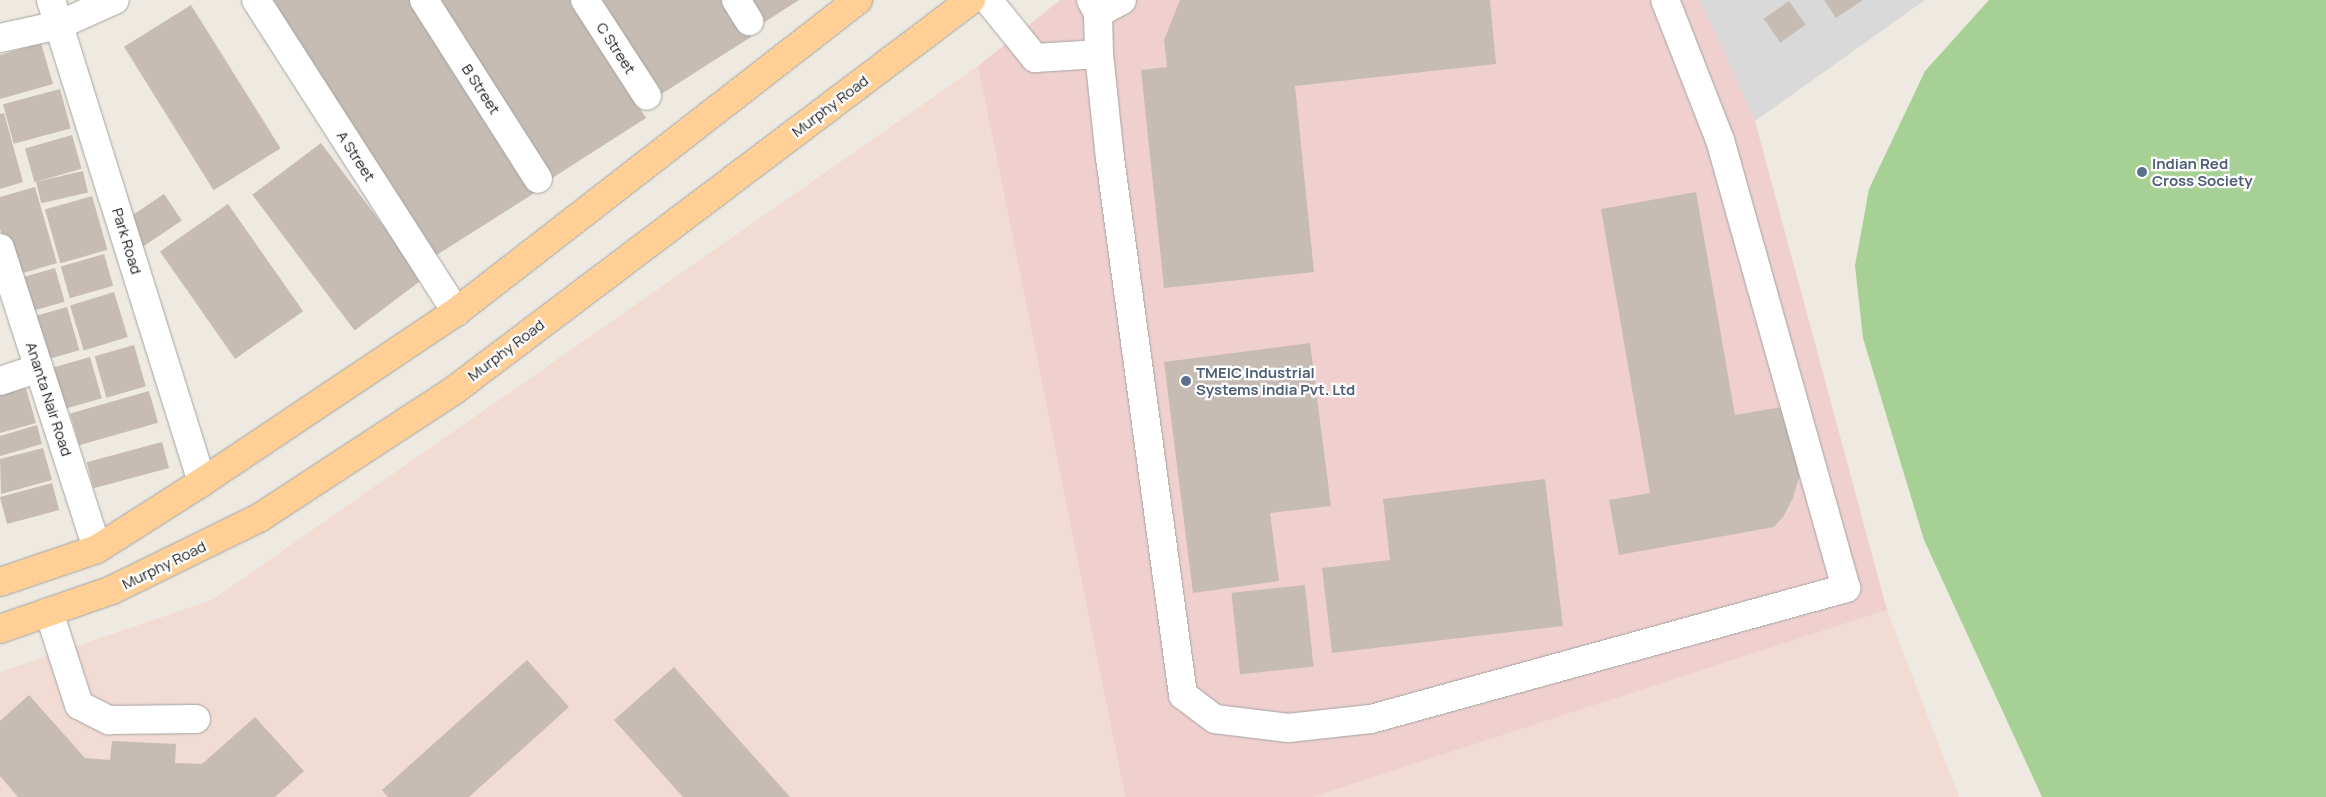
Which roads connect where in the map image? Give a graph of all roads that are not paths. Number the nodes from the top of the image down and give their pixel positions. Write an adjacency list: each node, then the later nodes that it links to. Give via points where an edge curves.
1 (115, 0): 11 (street)
2 (256, 0): 17 (street, A Street)
3 (424, 0): 15 (street, B Street)
4 (585, 0): 14 (street, C Street)
5 (858, 0): 17 (main road)
6 (971, 0): 23 (main road, Murphy Road, via 445,396 259,518 112,590)
7 (988, 0): 13 (street, via 1035,58)
8 (1122, 0): 10 (street)
9 (1665, 0): 13 (street, via 1720,140 1846,588 1371,719 1288,728 1214,719 1183,695 1110,158)
10 (1094, 7): 13 (street)
11 (55, 12): 12 (street); 20 (street, Park Road)
12 (0, 38)
13 (1099, 54)
14 (647, 96)
15 (538, 179)
16 (0, 248): 18 (street, Ananta Nair Road)
17 (456, 312): 20 (main road)
18 (39, 368): 19 (street); 21 (street, Ananta Nair Road)
19 (0, 381)
20 (202, 482): 21 (main road)
21 (97, 549): 22 (main road)
22 (0, 582)
23 (49, 612): 24 (main road, Murphy Road); 25 (street, via 78,705 109,720)
24 (0, 629)
25 (196, 719)

